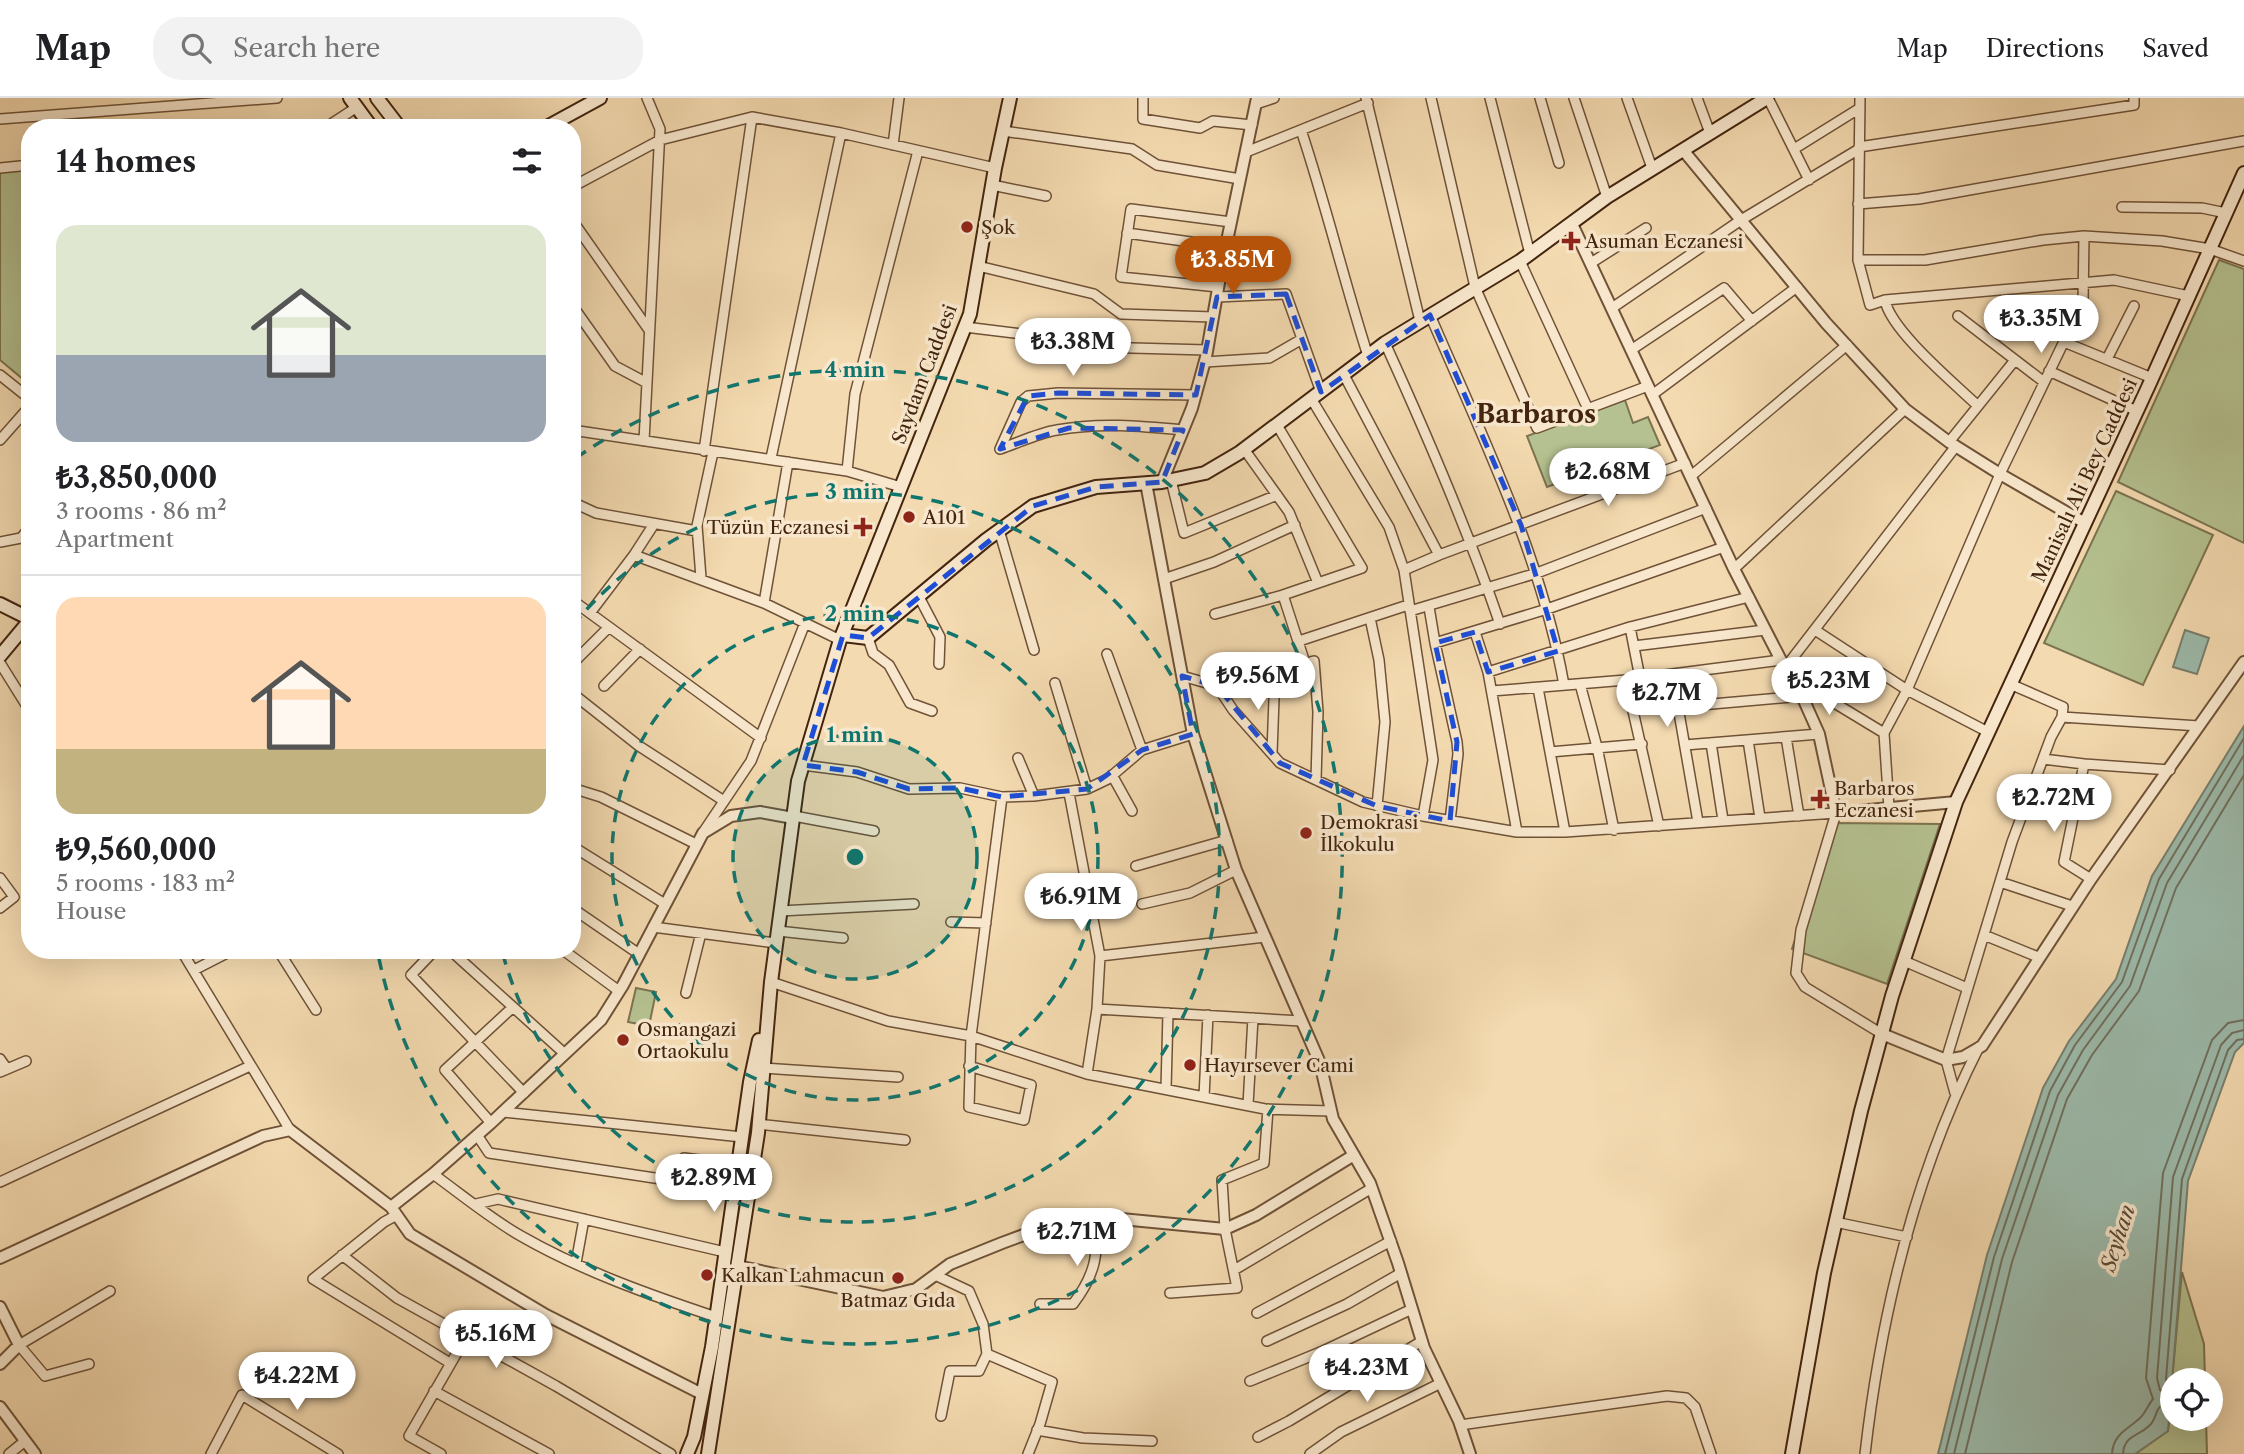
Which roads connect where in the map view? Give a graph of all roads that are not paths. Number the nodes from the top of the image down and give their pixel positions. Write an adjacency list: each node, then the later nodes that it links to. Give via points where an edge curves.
1 (277, 98): 22 (street)
2 (377, 98): 25 (main road)
3 (600, 98): 26 (main road)
4 (647, 98): 32 (street)
5 (899, 98): 34 (street)
6 (1010, 98): 29 (main road, Saydam Caddesi)
7 (1143, 98): 27 (street, via 1143,119 1200,128 1213,121)
8 (1274, 98): 17 (street)
9 (1431, 98): 71 (street)
10 (1490, 98): 65 (street)
11 (1540, 98): 40 (street)
12 (1574, 98): 52 (street)
13 (1627, 98): 44 (street)
14 (1697, 98): 31 (street)
15 (1767, 98): 31 (main road); 36 (street)
16 (2134, 98): 35 (street, via 2134,105)
17 (1257, 101): 27 (street)
18 (1367, 101): 28 (street); 80 (street)
19 (353, 103): 23 (street); 24 (main road)
20 (1860, 103): 35 (street); 36 (street)
21 (752, 117): 30 (street); 32 (street); 116 (street)
22 (0, 119)
23 (335, 119)
24 (365, 119)
25 (393, 119)
26 (562, 119)
27 (1252, 125): 39 (street)
28 (1301, 130): 39 (street); 91 (street)
29 (1003, 131): 43 (main road, Saydam Caddesi); 46 (street, via 1132,149 1157,164)
30 (841, 133): 34 (street); 117 (street)
31 (1710, 133): 38 (main road)
32 (660, 140): 48 (street); 84 (street)
33 (2244, 141): 53 (street, via 1919,199)
34 (893, 145): 37 (street)
35 (1859, 148): 47 (street); 53 (street)
36 (1794, 149): 47 (street)
37 (918, 150): 43 (street); 120 (street, via 855,394)
38 (1683, 150): 44 (main road); 56 (street)
39 (1246, 152): 46 (street)
40 (1559, 163)
41 (21, 166): 42 (street)
42 (0, 168)
43 (995, 168): 49 (main road, Saydam Caddesi)
44 (1652, 169): 52 (main road)
45 (2244, 173): 50 (main road, Manisalı Ali Bey Caddesi)
46 (1240, 179): 57 (street)
47 (1809, 180): 56 (street)
48 (581, 182)
49 (992, 185): 51 (street); 69 (main road, Saydam Caddesi)
50 (2239, 195): 55 (main road, Manisalı Ali Bey Caddesi)
51 (1046, 196)
52 (1607, 197): 58 (main road)
53 (1858, 204): 66 (street)
54 (2122, 207): 55 (street, via 2202,208)
55 (2226, 213): 64 (main road, Manisalı Ali Bey Caddesi)
56 (1741, 220): 72 (street); 77 (street)
57 (1231, 222): 61 (street, via 1131,209); 63 (street)
58 (1572, 224): 65 (main road); 68 (street)
59 (1646, 228): 68 (street)
60 (581, 232): 84 (street)
61 (1127, 233): 63 (street); 73 (street, via 1121,277)
62 (2084, 236): 64 (street); 66 (street, via 1925,260); 70 (street)
63 (1226, 247): 73 (street)
64 (2210, 249): 67 (street); 74 (main road, Manisalı Ali Bey Caddesi)
65 (1525, 257): 71 (main road); 105 (street)
66 (1858, 260): 75 (street, via 1870,304)
67 (2244, 261)
68 (1591, 263): 77 (street)
69 (978, 265): 79 (street, via 1094,294 1121,314); 83 (main road, Saydam Caddesi)
70 (2083, 283): 74 (street, via 2114,280); 75 (street); 86 (street, via 2083,302)
71 (1475, 287): 80 (main road); 105 (street, via 1537,428)
72 (1797, 287): 82 (street); 88 (street)
73 (1217, 292): 79 (street); 85 (street, via 1286,294)
74 (2189, 296): 97 (main road, Manisalı Ali Bey Caddesi)
75 (1885, 300): 104 (street, via 1892,317 1920,352)
76 (2134, 306): 92 (street)
77 (1612, 308): 89 (street)
78 (1958, 316): 93 (street)
79 (1213, 317): 90 (street)
80 (1425, 318): 87 (main road); 132 (street)
81 (581, 319): 99 (street, via 615,366)
82 (1752, 321): 89 (street, via 1724,288); 100 (street)
83 (965, 327): 90 (street, via 1094,347); 125 (main road, Saydam Caddesi)
84 (649, 330): 99 (street)
85 (1302, 339): 90 (street, via 1269,358); 103 (street)
86 (2064, 342): 92 (street); 94 (street)
87 (1385, 343): 91 (main road); 137 (street)
88 (1847, 345): 106 (street); 122 (street)
89 (1631, 350): 100 (street)
90 (1206, 356): 102 (street)
91 (1368, 356): 96 (main road)
92 (2107, 359): 97 (street)
93 (2015, 360): 98 (street); 104 (street)
94 (2049, 371): 98 (street); 107 (street)
95 (0, 374): 101 (street)
96 (1344, 375): 103 (main road); 140 (street)
97 (2152, 378): 107 (main road, Manisalı Ali Bey Caddesi)
98 (2044, 382): 121 (street)
99 (647, 383): 113 (street)
100 (1650, 390): 105 (street); 119 (street)
101 (21, 392)
102 (1196, 395): 110 (street); 110 (street, via 1028,396 1000,449 1069,428)
103 (1316, 396): 109 (main road); 142 (street, via 1389,527)
104 (1978, 406): 114 (street)
105 (1588, 409)
106 (1905, 409): 114 (street); 141 (street)
107 (2137, 411): 130 (main road, Manisalı Ali Bey Caddesi)
108 (21, 416): 112 (street)
109 (1277, 425): 115 (main road); 146 (street, via 1362,568)
110 (1183, 430): 123 (street)
111 (581, 431): 113 (street)
112 (0, 440)
113 (643, 441): 116 (street)
114 (1953, 444): 121 (street); 166 (street)
115 (1244, 449): 123 (main road, via 1205,473); 126 (street)
116 (708, 452): 117 (street); 134 (street)
117 (771, 458): 118 (street)
118 (788, 462): 120 (street); 151 (street)
119 (1685, 463): 122 (street); 132 (street)
120 (847, 471): 125 (street)
121 (2000, 474): 130 (street); 198 (street)
122 (1691, 475): 128 (street)
123 (1166, 481): 124 (main road); 126 (street, via 1184,533)
124 (1146, 483): 133 (main road, via 1096,487 1033,506); 145 (street)
125 (901, 487): 169 (main road, Saydam Caddesi)
126 (1277, 495): 131 (street)
127 (581, 506): 129 (street)
128 (1706, 508): 138 (street); 143 (street)
129 (654, 523): 134 (street); 139 (street)
130 (2085, 523): 192 (main road, Manisalı Ali Bey Caddesi)
131 (1295, 525): 145 (street); 146 (street)
132 (1521, 525): 137 (street); 143 (street)
133 (999, 530): 148 (main road); 175 (street)
134 (697, 531): 144 (street)
135 (21, 538): 136 (street)
136 (0, 542)
137 (1472, 544): 140 (street); 147 (street)
138 (1724, 547): 141 (street); 156 (street)
139 (634, 555): 144 (street); 157 (street)
140 (1439, 555): 142 (street)
141 (1734, 569): 150 (street)
142 (1404, 570): 155 (street)
143 (1537, 573): 147 (street); 156 (street)
144 (701, 578): 151 (street)
145 (1164, 579): 187 (street)
146 (1318, 583): 149 (street)
147 (1488, 589): 154 (street); 162 (street)
148 (918, 595): 170 (main road); 183 (street, via 940,638)
149 (1283, 595): 158 (street); 171 (street)
150 (1749, 597): 164 (street); 165 (street)
151 (764, 603): 161 (street)
152 (0, 604): 160 (main road)
153 (581, 606): 157 (street)
154 (1429, 607): 155 (street); 172 (street)
155 (1409, 608): 159 (street); 237 (street, via 1433,760)
156 (1547, 609): 162 (street); 176 (street)
157 (590, 613): 163 (street)
158 (1215, 614)
159 (1370, 618): 171 (street); 233 (street, via 1385,722)
160 (21, 621)
161 (805, 623): 169 (street); 210 (street)
162 (1500, 624): 167 (street)
163 (609, 627): 174 (street); 178 (street)
164 (1630, 627): 173 (street); 176 (street)
165 (1765, 630): 173 (street); 184 (street)
166 (1815, 630): 184 (street); 198 (street)
167 (1475, 632): 172 (street); 186 (street)
168 (21, 634): 179 (main road)
169 (842, 637): 170 (main road); 222 (main road, Saydam Caddesi)
170 (868, 638): 202 (street, via 873,653 889,665 910,703)
171 (1299, 641): 182 (street)
172 (1435, 643): 242 (street, via 1457,742)
173 (1634, 646): 188 (street)
174 (640, 649): 194 (street); 210 (street)
175 (1034, 650)
176 (1558, 651): 186 (street); 193 (street)
177 (1107, 654): 216 (street)
178 (581, 655)
179 (0, 656)
180 (2244, 662): 204 (street)
181 (0, 663): 200 (street)
182 (1305, 663): 185 (street); 225 (street, via 1314,661)
183 (939, 664)
184 (1785, 668): 188 (street); 199 (street); 206 (street)
185 (1275, 671): 195 (street); 218 (street)
186 (1488, 672): 197 (street)
187 (1182, 676): 195 (street); 207 (street)
188 (1640, 678): 189 (street)
189 (1626, 680): 191 (street); 213 (street)
190 (1055, 683): 226 (street)
191 (1580, 684): 193 (street); 215 (street)
192 (2010, 684): 203 (street, via 2063,707); 205 (main road, Manisalı Ali Bey Caddesi)
193 (1564, 685): 196 (street)
194 (604, 686)
195 (1217, 686): 218 (street)
196 (1538, 688): 197 (street); 217 (street)
197 (1492, 691): 247 (street)
198 (1907, 691): 205 (street); 206 (street)
199 (1802, 696): 208 (street); 214 (street, via 1678,707)
200 (21, 697)
201 (581, 700): 231 (street, via 639,746)
202 (932, 711)
203 (2062, 717): 204 (street); 220 (street)
204 (2199, 726): 223 (street)
205 (1988, 732): 232 (main road, Manisalı Ali Bey Caddesi)
206 (1884, 733): 234 (street)
207 (1193, 734): 216 (street); 250 (street)
208 (1819, 734): 209 (street); 236 (street)
209 (1786, 737): 211 (street); 238 (street)
210 (761, 738): 231 (street)
211 (1748, 740): 212 (street); 240 (street)
212 (1712, 743): 214 (street); 241 (street)
213 (1642, 744): 215 (street); 244 (street)
214 (1685, 745): 243 (street)
215 (1597, 747): 217 (street); 245 (street)
216 (1142, 750): 224 (street)
217 (1550, 752): 248 (street)
218 (1272, 753): 225 (street, via 1280,763)
219 (1018, 758): 230 (street)
220 (2043, 758): 221 (street); 257 (street)
221 (2084, 764): 223 (street); 256 (street, via 2064,862)
222 (803, 765): 229 (street, via 858,772 909,789 960,788); 239 (main road, Saydam Caddesi)
223 (2169, 770): 256 (street)
224 (1112, 775): 226 (street); 235 (street)
225 (1316, 780): 233 (street)
226 (1087, 789): 228 (street)
227 (581, 791): 251 (street)
228 (1069, 793): 230 (street); 274 (street)
229 (1002, 796): 230 (street); 266 (street)
230 (1034, 796)
231 (724, 801): 249 (street)
232 (1956, 802): 234 (street); 282 (main road, Manisalı Ali Bey Caddesi)
233 (1377, 806): 237 (street)
234 (1889, 808): 236 (street)
235 (1132, 811)
236 (1836, 813): 238 (street); 295 (street, via 1801,930 1796,973 1805,987)
237 (1423, 816): 242 (street)
238 (1799, 816): 240 (street)
239 (793, 817): 246 (street); 249 (street, via 760,811 731,816); 263 (main road, Saydam Caddesi)
240 (1760, 818): 241 (street)
241 (1723, 820): 243 (street)
242 (1450, 821): 247 (street)
243 (1698, 822): 244 (street)
244 (1660, 826): 245 (street)
245 (1614, 830): 248 (street)
246 (874, 831)
247 (1517, 832): 248 (street)
248 (1565, 832)
249 (703, 833): 251 (street)
250 (1227, 840): 253 (street); 254 (street)
251 (696, 844): 258 (street)
252 (581, 852): 258 (street)
253 (1136, 866)
254 (1236, 870): 260 (street, via 1190,893); 271 (street)
255 (0, 878): 262 (street, via 14,897)
256 (2091, 878): 261 (street)
257 (2000, 882): 261 (street); 269 (street)
258 (665, 904): 267 (street)
259 (914, 904): 263 (street)
260 (1142, 904)
261 (2072, 906): 275 (street)
262 (0, 908)
263 (780, 911): 270 (main road, Saydam Caddesi)
264 (581, 914): 273 (street)
265 (951, 922): 266 (street)
266 (986, 923): 296 (street)
267 (653, 927): 268 (street); 273 (street)
268 (701, 933): 270 (street); 287 (street)
269 (1983, 935): 275 (street); 285 (street)
270 (777, 937): 272 (street); 284 (main road, Saydam Caddesi)
271 (1265, 937): 274 (street); 294 (street)
272 (842, 939)
273 (639, 954): 286 (street)
274 (1100, 956): 289 (street)
275 (2038, 957): 298 (street)
276 (187, 959): 283 (street)
277 (215, 959): 283 (street)
278 (284, 959): 290 (street)
279 (426, 959): 297 (street, via 411,975)
280 (460, 959): 288 (street)
281 (575, 959): 286 (street)
282 (1904, 961): 285 (street); 295 (main road, Manisalı Ali Bey Caddesi)
283 (194, 970): 303 (street)
284 (771, 982): 296 (street, via 887,1021); 305 (main road); 321 (main road)
285 (1967, 988): 301 (street)
286 (619, 991): 299 (street, via 601,1020)
287 (686, 993)
288 (513, 1007): 297 (street); 299 (street)
289 (1097, 1009): 291 (street); 307 (street)
290 (316, 1010)
291 (1168, 1013): 292 (street); 309 (street)
292 (1208, 1015): 293 (street); 312 (street)
293 (1253, 1018): 294 (street); 313 (street)
294 (1301, 1021): 315 (street, via 1320,1063)
295 (1882, 1034): 301 (street); 334 (main road, Manisalı Ali Bey Caddesi)
296 (971, 1036): 304 (street); 307 (street)
297 (477, 1042): 310 (street); 317 (street, via 445,1070)
298 (1979, 1047): 301 (street); 311 (street)
299 (565, 1054): 310 (street)
300 (0, 1059): 306 (street)
301 (1946, 1060): 311 (street)
302 (26, 1061): 306 (street)
303 (250, 1066): 319 (street); 327 (street)
304 (969, 1066): 304 (street, via 1031,1085 1024,1120 969,1107)
305 (763, 1069): 308 (street); 318 (main road)
306 (3, 1071)
307 (1087, 1074): 309 (street)
308 (898, 1077)
309 (1166, 1089): 312 (street)
310 (524, 1093): 316 (street)
311 (1955, 1093): 336 (street)
312 (1204, 1097): 313 (street)
313 (1248, 1105): 314 (street)
314 (1268, 1109): 315 (street); 335 (street, via 1264,1163 1222,1180)
315 (1331, 1111): 323 (street)
316 (503, 1112): 317 (street); 321 (street)
317 (491, 1123): 320 (street)
318 (758, 1124): 322 (street); 342 (main road)
319 (289, 1130): 331 (street); 340 (street, via 263,1136)
320 (477, 1135): 326 (street); 329 (street, via 489,1153)
321 (742, 1137): 325 (main road)
322 (905, 1140)
323 (1354, 1156): 328 (street); 335 (street)
324 (684, 1158): 325 (street)
325 (738, 1165): 329 (main road)
326 (433, 1174): 330 (street); 331 (street)
327 (0, 1182)
328 (1372, 1188): 337 (street); 343 (street)
329 (734, 1189): 338 (main road)
330 (476, 1204): 332 (street, via 498,1199); 341 (street, via 520,1236)
331 (393, 1212): 339 (street); 364 (street, via 410,1234 546,1315)
332 (584, 1219): 338 (street); 341 (street)
333 (1098, 1219): 335 (street); 345 (street, via 1048,1226 950,1264); 348 (street, via 1098,1248 1089,1283 1073,1304)
334 (1835, 1222): 336 (street); 385 (main road, Manisalı Ali Bey Caddesi)
335 (1225, 1229): 343 (street)
336 (1907, 1237): 386 (street, via 1891,1295)
337 (1391, 1241): 344 (street); 351 (street)
338 (726, 1252): 352 (main road)
339 (342, 1255): 353 (street, via 397,1298); 358 (street, via 313,1279)
340 (0, 1258)
341 (576, 1263): 352 (street)
342 (737, 1266): 345 (street, via 883,1297 916,1289); 380 (main road)
343 (1234, 1270): 347 (street, via 1237,1288)
344 (1401, 1273): 350 (street); 354 (street)
345 (936, 1275): 357 (street, via 968,1291 983,1324)
346 (110, 1290): 356 (street)
347 (1170, 1293)
348 (1040, 1304)
349 (0, 1307): 356 (street)
350 (1412, 1309): 355 (street); 361 (street)
351 (1257, 1313)
352 (716, 1317): 364 (main road)
353 (466, 1337): 358 (street); 378 (street)
354 (1267, 1341)
355 (1422, 1341): 362 (street); 369 (street)
356 (19, 1345): 359 (street); 360 (street, via 45,1376)
357 (987, 1354): 366 (street, via 979,1371 950,1371); 368 (street, via 1052,1382)
358 (450, 1363): 363 (street)
359 (0, 1364)
360 (89, 1364)
361 (1250, 1381)
362 (1441, 1383): 367 (street); 382 (street, via 1341,1432)
363 (434, 1391): 376 (street, via 409,1436); 377 (street)
364 (702, 1394): 379 (main road)
365 (0, 1407): 370 (street)
366 (941, 1416)
367 (1460, 1425): 383 (street); 384 (street, via 1667,1396 1686,1398 1695,1407)
368 (1037, 1430): 371 (street, via 1083,1438); 381 (street)
369 (1258, 1437)
370 (25, 1441): 372 (street); 373 (street)
371 (1152, 1441)
372 (9, 1454)
373 (35, 1454)
374 (211, 1454): 375 (street, via 242,1395)
375 (338, 1454)
376 (441, 1454)
377 (550, 1454)
378 (671, 1454)
379 (687, 1454)
380 (708, 1454)
381 (1028, 1454)
382 (1310, 1454)
383 (1470, 1454)
384 (1711, 1454)
385 (1792, 1454)
386 (1865, 1454)

